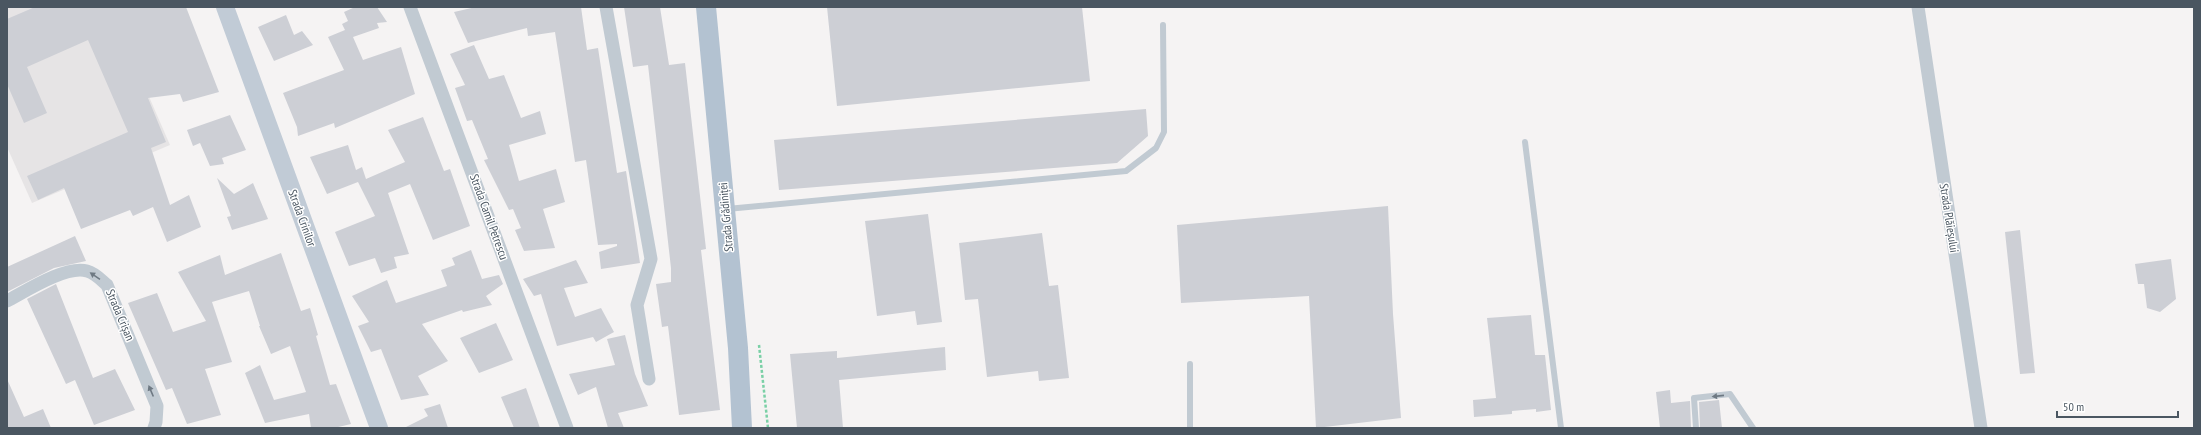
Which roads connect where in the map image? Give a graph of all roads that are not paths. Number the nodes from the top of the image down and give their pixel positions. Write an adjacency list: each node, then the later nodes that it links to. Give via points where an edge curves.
1 (225, 7): 13 (main road, Strada Crinilor)
2 (410, 7): 14 (street, Strada Camil Petrescu)
3 (606, 7): 11 (street, via 651,259 637,305)
4 (706, 7): 8 (main road, Strada Grădiniței)
5 (1918, 7): 20 (street, Strada Plăieșului)
6 (1163, 25): 8 (lane, via 1164,132 1156,148 1126,171)
7 (1525, 142): 17 (lane)
8 (726, 209): 15 (main road, Strada Grădiniței)
9 (7, 301): 12 (street, Strada Crișan, one-way to 9, via 158,406 107,285 95,274 85,270 67,271)
10 (1190, 364): 16 (lane)
11 (649, 379)
12 (154, 428)
13 (379, 428)
14 (568, 428)
15 (742, 428)
16 (1190, 428)
17 (1561, 428)
18 (1696, 428): 19 (lane, one-way to 18, via 1730,394 1694,398)
19 (1753, 428)
20 (1981, 428)

